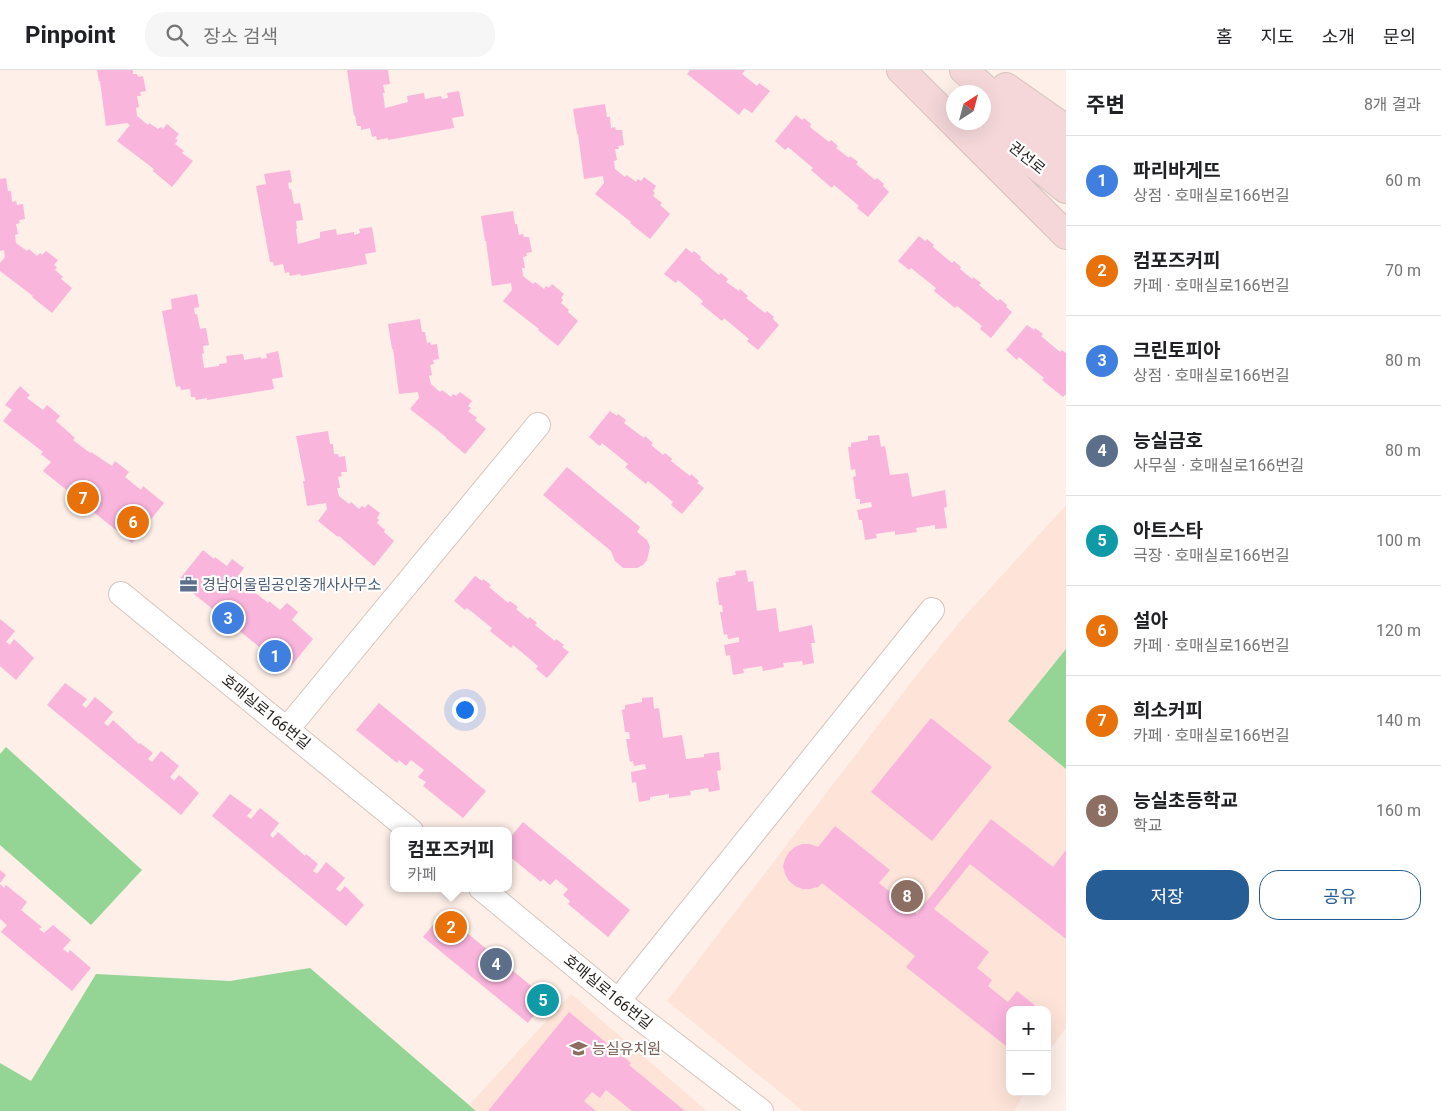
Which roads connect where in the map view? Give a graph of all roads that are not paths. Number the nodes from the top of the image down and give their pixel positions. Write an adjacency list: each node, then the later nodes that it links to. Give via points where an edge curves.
1 (901, 70): 10 (main road)
2 (910, 70): 5 (main road)
3 (964, 70): 6 (main road)
4 (982, 70): 7 (main road)
5 (946, 96)
6 (992, 119): 8 (main road, 권선로); 9 (main road, 권선로)
7 (1066, 129)
8 (1066, 157)
9 (1066, 189)
10 (1066, 235)
11 (538, 425): 14 (street)
12 (121, 594): 14 (street, 호매실로166번길)
13 (932, 610): 17 (street)
14 (287, 729): 15 (street, 호매실로166번길)
15 (406, 827)
16 (486, 892): 17 (street, 호매실로166번길)
17 (618, 1001): 18 (street, 호매실로166번길)
18 (760, 1111)

